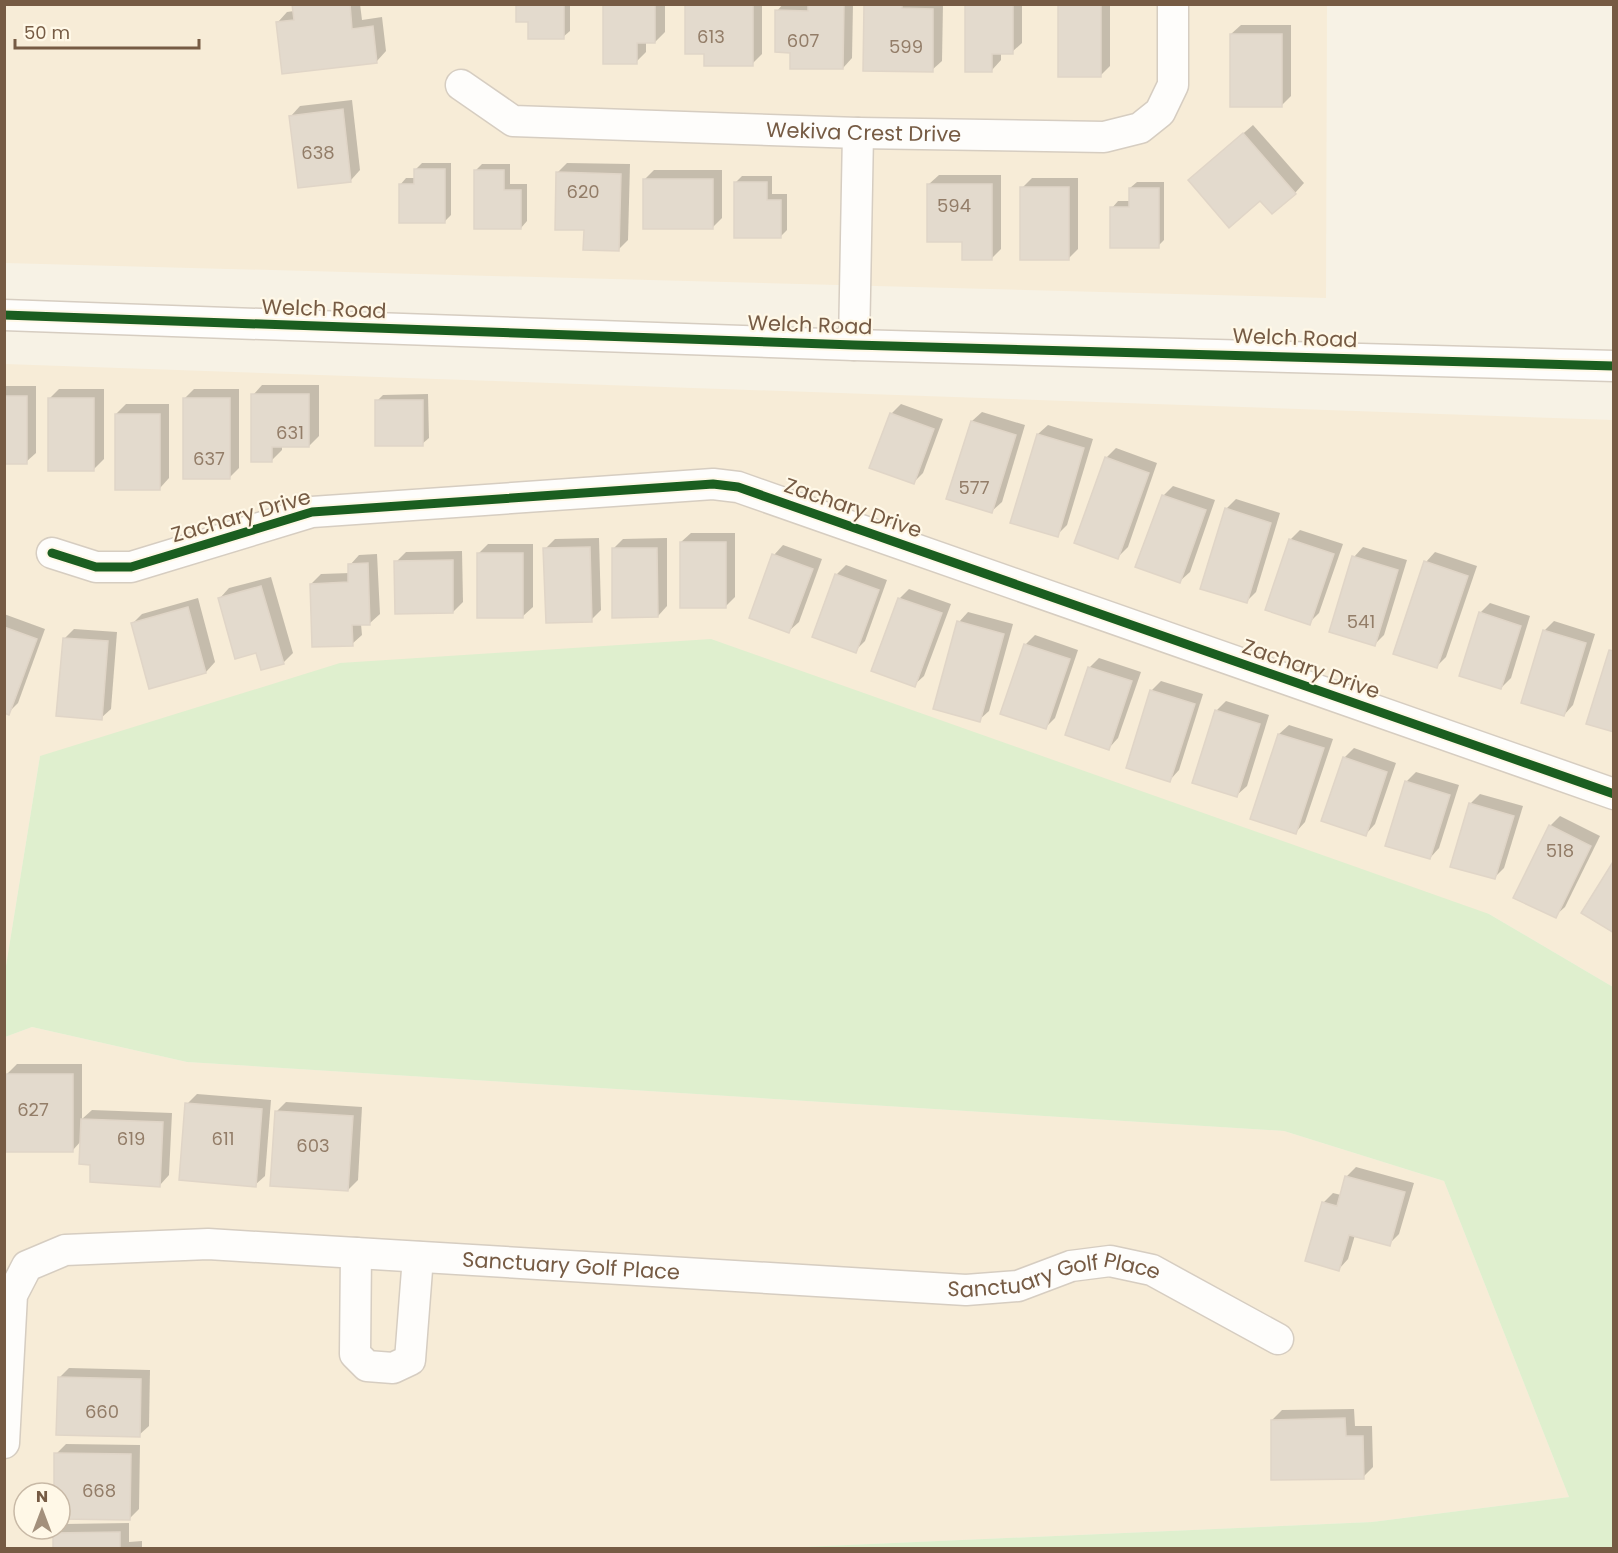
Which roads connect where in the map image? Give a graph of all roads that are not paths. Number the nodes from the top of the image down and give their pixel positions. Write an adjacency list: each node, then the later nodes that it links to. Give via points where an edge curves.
1 (1173, 4): 3 (street, Wekiva Crest Drive, via 1173,85 1160,112 1140,128 1104,137)
2 (461, 85): 3 (street, Wekiva Crest Drive, via 513,121)
3 (858, 133): 5 (street)
4 (4, 315): 5 (street, Welch Road)
5 (854, 345): 6 (street, Welch Road)
6 (1614, 366)
7 (52, 553): 8 (street, Zachary Drive, via 96,567 131,567 312,512 713,484 738,487)
8 (1614, 794)
9 (356, 1252): 10 (street, Sanctuary Golf Place); 10 (street, via 355,1354 368,1366 393,1368 410,1360); 12 (street, Sanctuary Golf Place, via 208,1244 65,1250 27,1266 12,1295)
10 (418, 1257): 11 (street, Sanctuary Golf Place, via 966,1290 1018,1286 1071,1266 1110,1261 1152,1270)
11 (1278, 1339)
12 (4, 1443)

